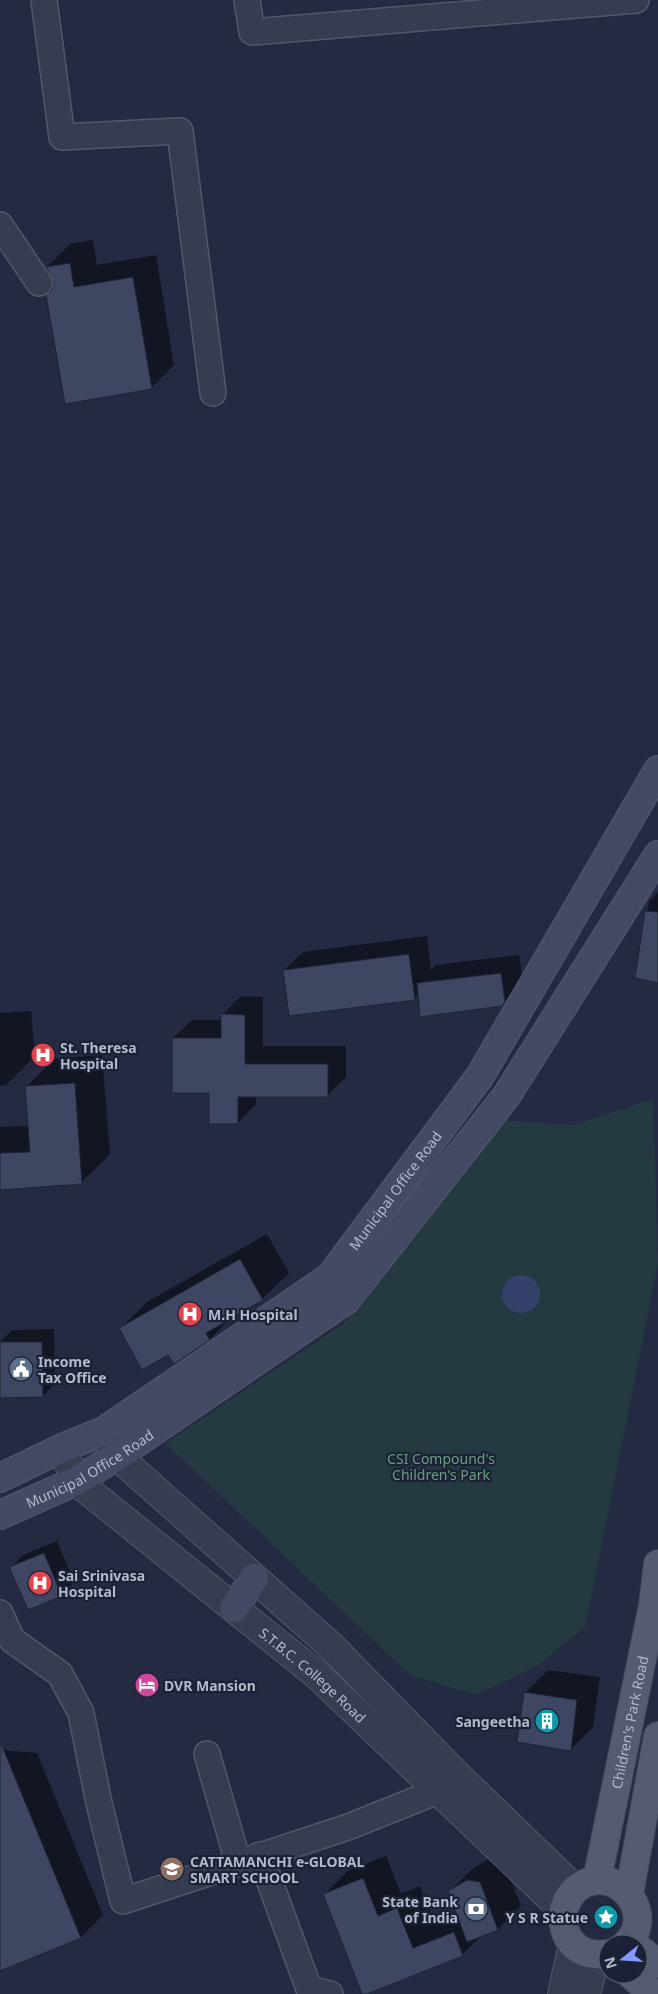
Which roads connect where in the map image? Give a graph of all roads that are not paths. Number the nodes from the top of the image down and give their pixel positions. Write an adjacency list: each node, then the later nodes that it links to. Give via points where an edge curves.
1 (44, 0): 6 (street, via 62,137 180,131)
2 (247, 0): 3 (street, via 252,32)
3 (636, 0)
4 (0, 225): 5 (street)
5 (39, 282)
6 (213, 393)
7 (658, 770): 9 (main road, Municipal Office Road, via 480,1076 330,1276)
8 (658, 854): 11 (main road, Municipal Office Road, via 507,1095 346,1300)
9 (104, 1431): 10 (main road, Municipal Office Road); 11 (street)
10 (62, 1448): 12 (main road, Municipal Office Road); 13 (street, S.T.B.C. College Road)
11 (117, 1456): 13 (main road, Municipal Office Road); 16 (street)
12 (0, 1478)
13 (76, 1480): 14 (main road, Municipal Office Road); 17 (street, S.T.B.C. College Road)
14 (0, 1515)
15 (658, 1564): 23 (main road, Children's Park Road, via 653,1605)
16 (254, 1578): 17 (main road); 23 (street, via 331,1646)
17 (234, 1608): 21 (street, S.T.B.C. College Road, via 317,1675)
18 (0, 1614): 22 (street, via 12,1640 60,1674 81,1714 98,1803 123,1901)
19 (658, 1736): 24 (main road)
20 (207, 1754): 22 (street)
21 (438, 1791): 22 (street, via 348,1827); 23 (street, S.T.B.C. College Road)
22 (249, 1859): 30 (street)
23 (578, 1893): 24 (main road, via 614,1883); 26 (main road, via 563,1922 566,1934)
24 (629, 1894): 25 (main road, via 638,1917 636,1930)
25 (631, 1934)
26 (598, 1942)
27 (598, 1962): 31 (street)
28 (598, 1975): 32 (street)
29 (642, 1984): 33 (main road)
30 (316, 1992)
31 (562, 1994)
32 (586, 1994)
33 (653, 1994)

